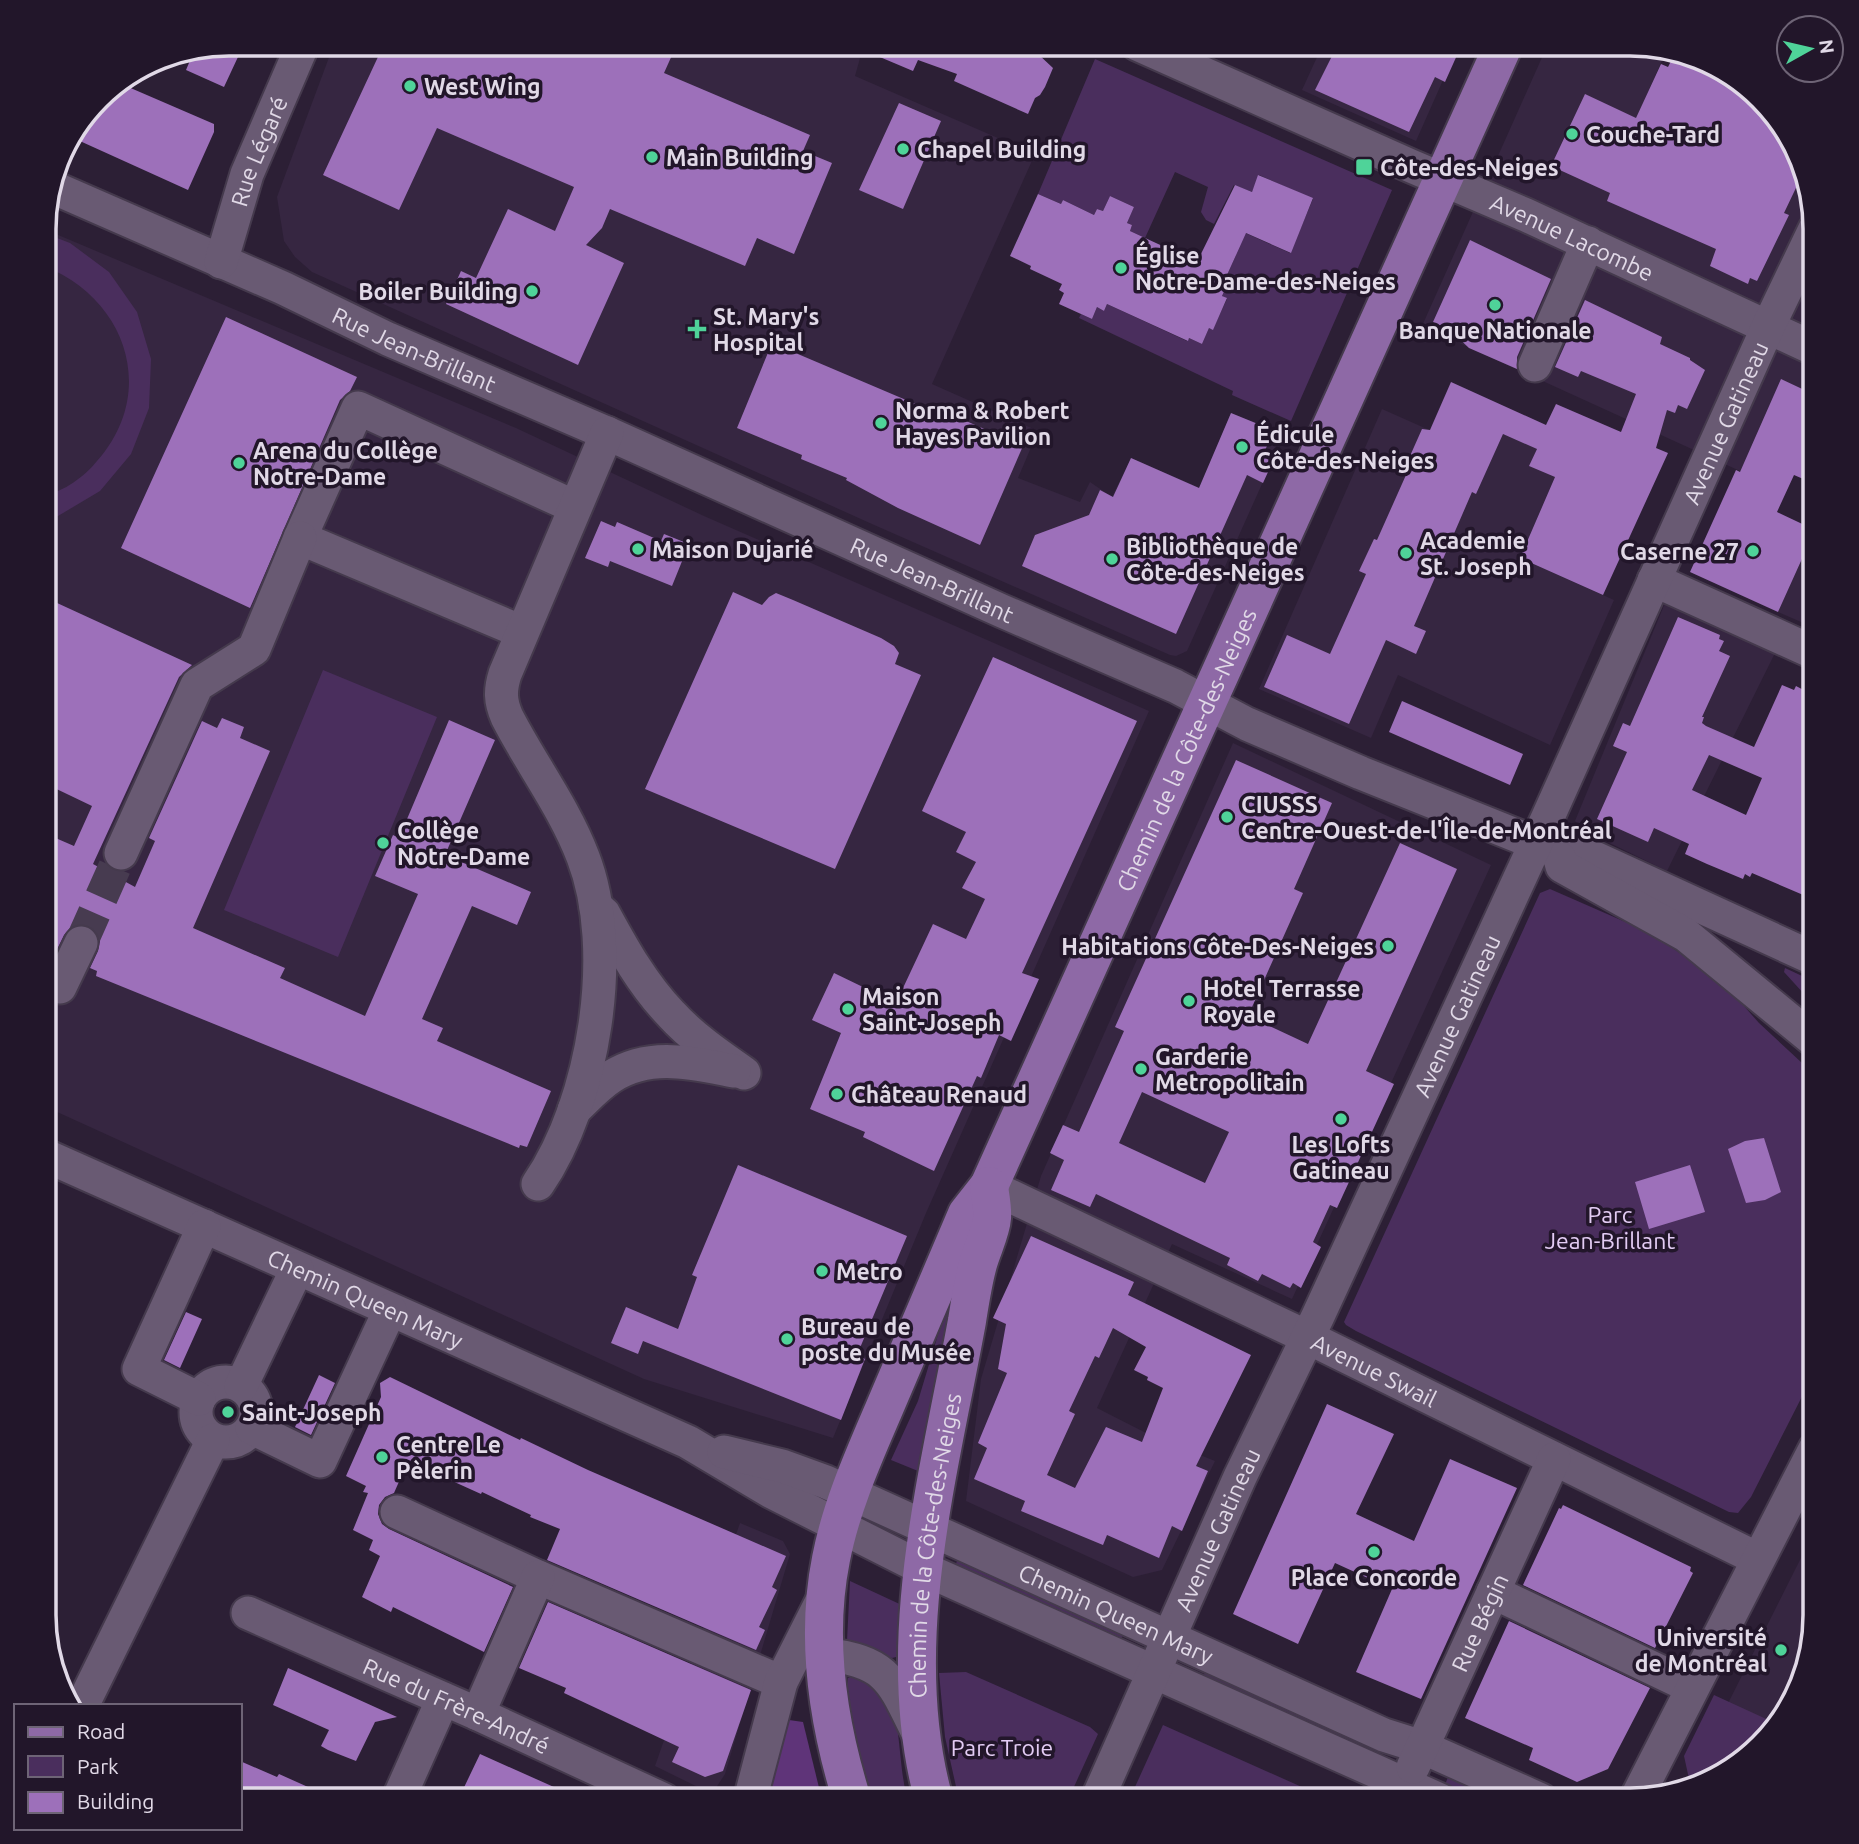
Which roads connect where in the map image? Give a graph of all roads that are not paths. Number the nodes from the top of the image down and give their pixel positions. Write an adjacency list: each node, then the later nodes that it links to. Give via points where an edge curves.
1 (298, 56): 8 (street, Rue Légaré, via 247,174)
2 (1164, 56): 4 (street, Avenue Lacombe)
3 (1499, 56): 4 (main road, Chemin de la Côte-des-Neiges)
4 (1443, 180): 6 (street, Avenue Lacombe); 18 (main road, Chemin de la Côte-des-Neiges)
5 (60, 191): 8 (street, Rue Jean-Brillant)
6 (1588, 243): 9 (street, Avenue Lacombe); 11 (street)
7 (1803, 254): 9 (street, Avenue Gatineau)
8 (221, 262): 12 (street, Rue Jean-Brillant)
9 (1768, 327): 10 (street, Avenue Lacombe); 15 (street, Avenue Gatineau)
10 (1803, 343)
11 (1535, 365)
12 (607, 433): 13 (street); 18 (street, Rue Jean-Brillant)
13 (575, 507): 14 (street, via 358,408); 16 (street)
14 (300, 538): 16 (street); 20 (street, via 254,649 197,685)
15 (1654, 580): 17 (street); 19 (street, Avenue Gatineau)
16 (522, 632): 21 (street, via 505,674 502,704 578,846)
17 (1803, 648)
18 (1207, 702): 19 (street, Rue Jean-Brillant, via 1361,773); 31 (main road, Chemin de la Côte-des-Neiges)
19 (1546, 847): 22 (street, Rue Jean-Brillant, via 1573,848); 26 (street, via 1562,866 1686,935); 35 (street, Avenue Gatineau)
20 (121, 853)
21 (595, 906): 28 (street, via 597,1014 589,1063); 28 (street, via 672,1015 744,1073 683,1061 652,1061 611,1077)
22 (1759, 933): 24 (street, Rue Jean-Brillant); 26 (street, via 1756,960)
23 (81, 943): 25 (street)
24 (1803, 953)
25 (60, 987)
26 (1787, 1017): 27 (street)
27 (1803, 1031)
28 (573, 1111): 30 (street)
29 (56, 1160): 32 (street, Chemin Queen Mary)
30 (538, 1184)
31 (989, 1186): 35 (street, Avenue Swail); 42 (main road, Chemin de la Côte-des-Neiges, via 967,1214); 44 (main road, Chemin de la Côte-des-Neiges, via 992,1219 970,1303)
32 (204, 1226): 33 (street, Chemin Queen Mary); 37 (street, via 139,1369)
33 (297, 1269): 34 (street, Chemin Queen Mary); 36 (street)
34 (390, 1310): 38 (street, via 320,1461); 42 (street, Chemin Queen Mary, via 688,1442 772,1492)
35 (1307, 1337): 40 (street, Avenue Swail); 51 (street, Avenue Gatineau)
36 (241, 1385): 37 (street, via 213,1385); 38 (street, via 254,1400)
37 (199, 1399): 39 (street, via 196,1418)
38 (252, 1428): 39 (street, via 239,1440)
39 (213, 1440): 57 (street)
40 (1554, 1459): 45 (street, Avenue Swail); 49 (street, Rue Bégin)
41 (1803, 1472): 45 (street)
42 (844, 1509): 44 (street, Chemin Queen Mary); 46 (street, Chemin Queen Mary); 48 (main road, Chemin de la Côte-des-Neiges)
43 (397, 1512): 47 (street)
44 (930, 1528): 46 (main road, Chemin de la Côte-des-Neiges); 51 (street, Chemin Queen Mary)
45 (1758, 1559): 55 (street)
46 (924, 1569): 53 (street, Chemin Queen Mary); 59 (main road, Chemin de la Côte-des-Neiges, via 917,1659)
47 (538, 1577): 54 (street); 58 (street)
48 (826, 1592): 52 (main road, Chemin de la Côte-des-Neiges); 54 (street, Chemin de la Côte-des-Neiges)
49 (1493, 1592): 55 (street); 60 (street, Rue Bégin)
50 (248, 1613): 56 (street, Rue du Frère-André)
51 (1169, 1638): 53 (street, Avenue Gatineau); 60 (street, Chemin Queen Mary, via 1384,1735)
52 (825, 1654): 59 (street, Chemin de la Côte-des-Neiges, via 856,1659 885,1675); 65 (main road, Chemin de la Côte-des-Neiges, via 831,1721)
53 (1154, 1673): 61 (street, Chemin Queen Mary); 67 (street, Avenue Gatineau)
54 (781, 1682): 64 (street, Chemin de la Côte-des-Neiges)
55 (1692, 1687): 70 (street)
56 (443, 1699): 58 (street, Rue du Frère-André); 62 (street)
57 (83, 1704)
58 (478, 1714): 63 (street, Rue du Frère-André)
59 (922, 1741): 66 (main road, Chemin de la Côte-des-Neiges)
60 (1422, 1747): 61 (street, Rue Bégin); 69 (street, Chemin Queen Mary)
61 (1404, 1785): 68 (street, Chemin Queen Mary)
62 (403, 1788)
63 (638, 1788)
64 (753, 1788)
65 (849, 1788)
66 (932, 1788)
67 (1102, 1788)
68 (1411, 1788)
69 (1514, 1788)
70 (1642, 1788)

